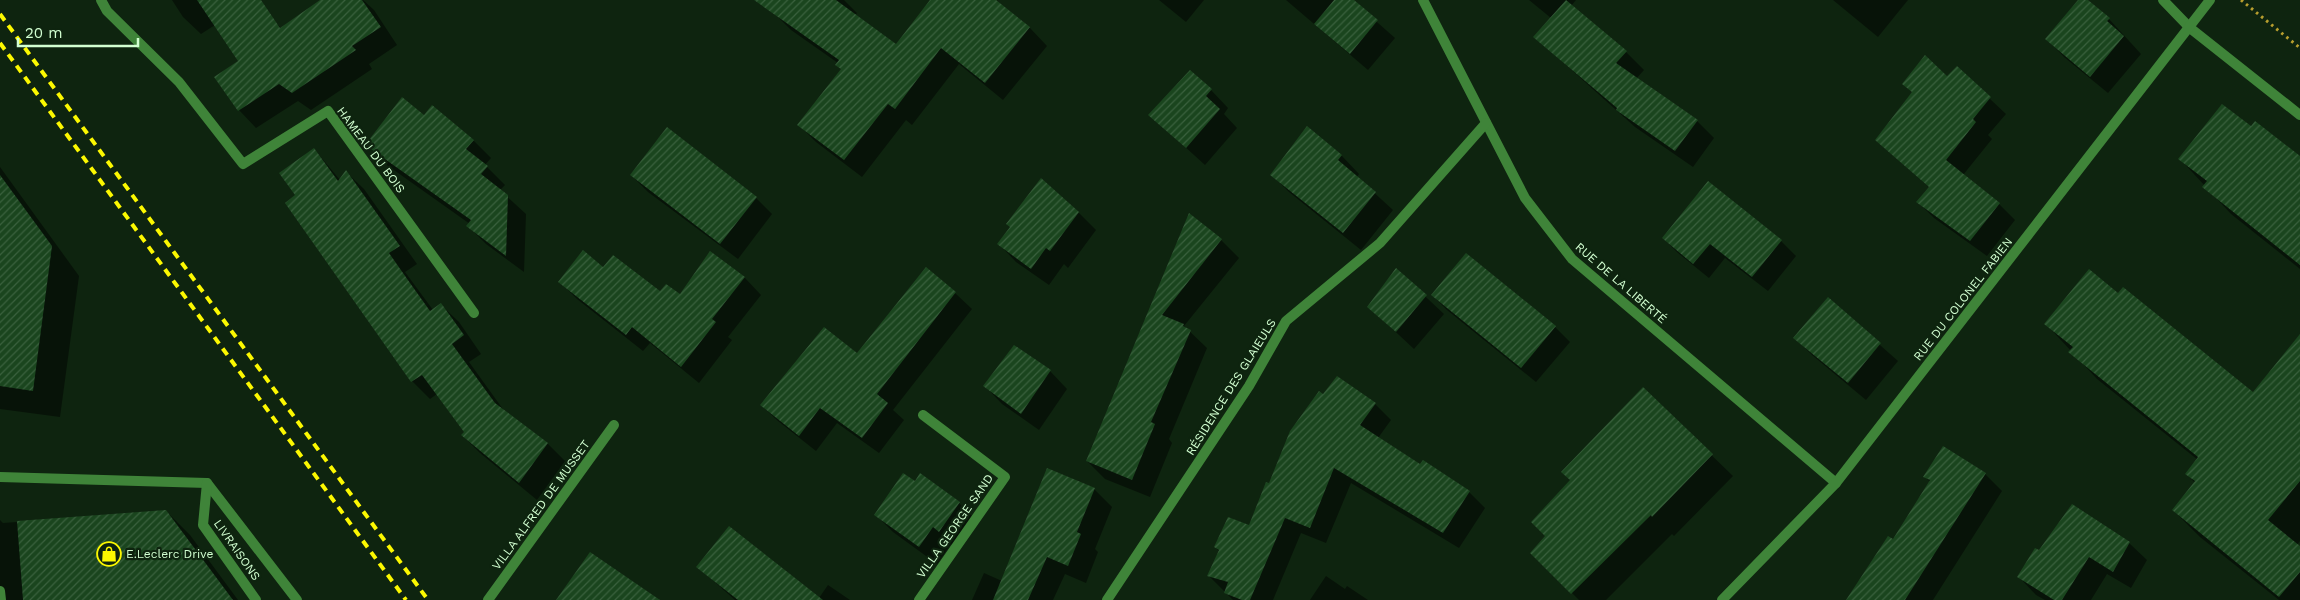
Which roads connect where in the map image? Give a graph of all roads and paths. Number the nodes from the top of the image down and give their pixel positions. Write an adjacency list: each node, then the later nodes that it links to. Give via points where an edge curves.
1 (101, 0): 10 (street, HAMEAU DU BOIS, via 107,10 179,82 243,164 328,111)
2 (1423, 0): 9 (street, RUE DE LA LIBERTÉ)
3 (2163, 0): 6 (street)
4 (2210, 0): 6 (street, RUE DU COLONEL FABIEN)
5 (2241, 0): 7 (path)
6 (2190, 28): 8 (street); 15 (street, RUE DU COLONEL FABIEN)
7 (2300, 48)
8 (2300, 115)
9 (1486, 123): 15 (street, RUE DE LA LIBERTÉ, via 1524,198 1572,259); 22 (street, RÉSIDENCE DES GLAIEULS, via 1380,243 1286,322 1249,386)
10 (474, 312)
11 (923, 416): 21 (street, VILLA GEORGE SAND, via 1005,477)
12 (614, 425): 20 (street, VILLA ALFRED DE MUSSET)
13 (0, 477): 14 (street)
14 (206, 483): 18 (street, LIVRAISONS, via 203,526); 19 (street)
15 (1836, 483): 23 (street, RUE DU COLONEL FABIEN)
16 (0, 591): 17 (street)
17 (1, 600)
18 (256, 600)
19 (297, 600)
20 (488, 600)
21 (919, 600)
22 (1107, 600)
23 (1722, 600)

